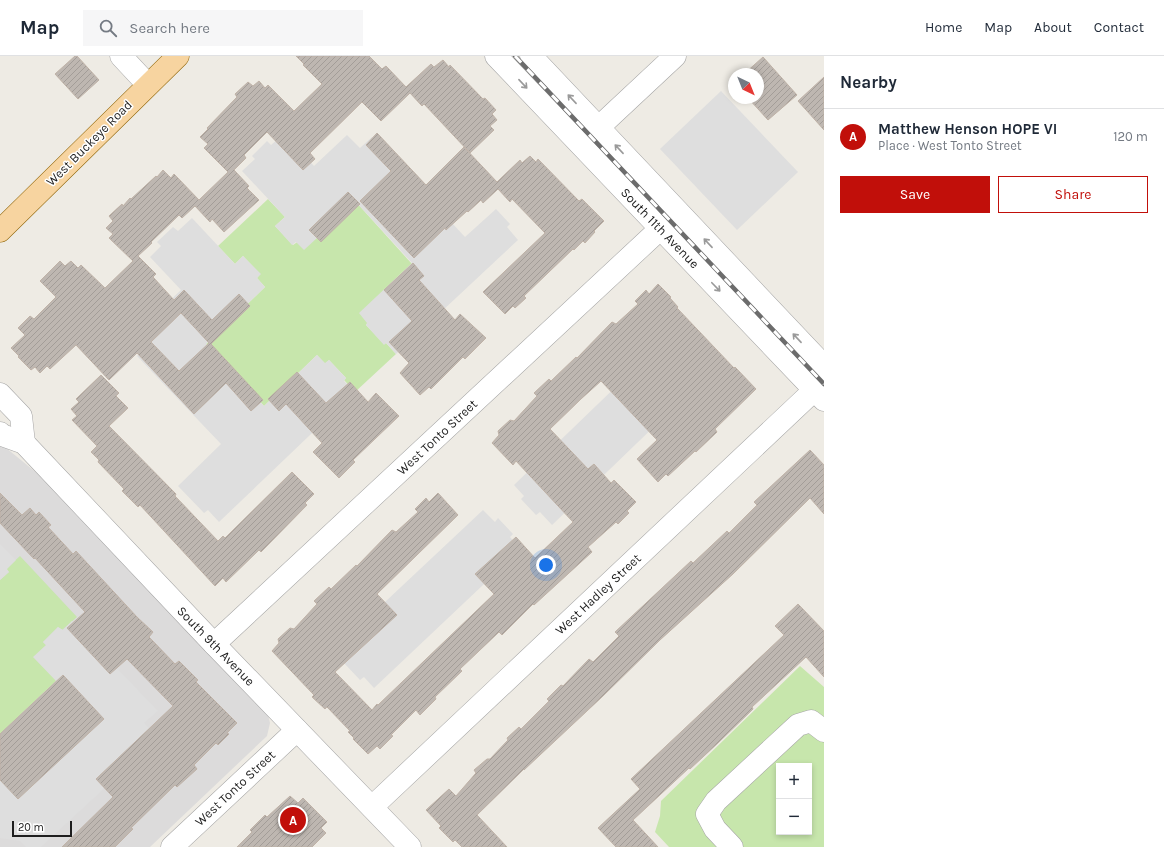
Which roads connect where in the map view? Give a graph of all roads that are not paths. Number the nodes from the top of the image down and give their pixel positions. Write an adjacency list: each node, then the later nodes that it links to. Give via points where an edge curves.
1 (121, 56): 6 (street)
2 (178, 56): 6 (main road, West Buckeye Road)
3 (496, 56): 8 (street, South 11th Avenue, one-way to 8)
4 (531, 56): 7 (street, South 11th Avenue, one-way to 4)
5 (675, 56): 7 (street)
6 (148, 85): 9 (main road, West Buckeye Road)
7 (599, 127): 10 (street, South 11th Avenue, one-way to 7)
8 (660, 229): 11 (street, South 11th Avenue, one-way to 11); 15 (street, West Tonto Street)
9 (0, 231)
10 (824, 366)
11 (821, 390): 18 (street, West Hadley Street)
12 (0, 394): 14 (street, via 20,416)
13 (0, 433): 14 (street, South 9th Avenue)
14 (24, 443): 15 (street, South 9th Avenue)
15 (214, 644): 17 (street, South 9th Avenue)
16 (817, 726): 21 (street, via 798,725 716,801 707,814)
17 (297, 730): 18 (street, South 9th Avenue); 19 (street, West Tonto Street)
18 (372, 807): 20 (street, South 9th Avenue)
19 (172, 847)
20 (410, 847)
21 (732, 847)

